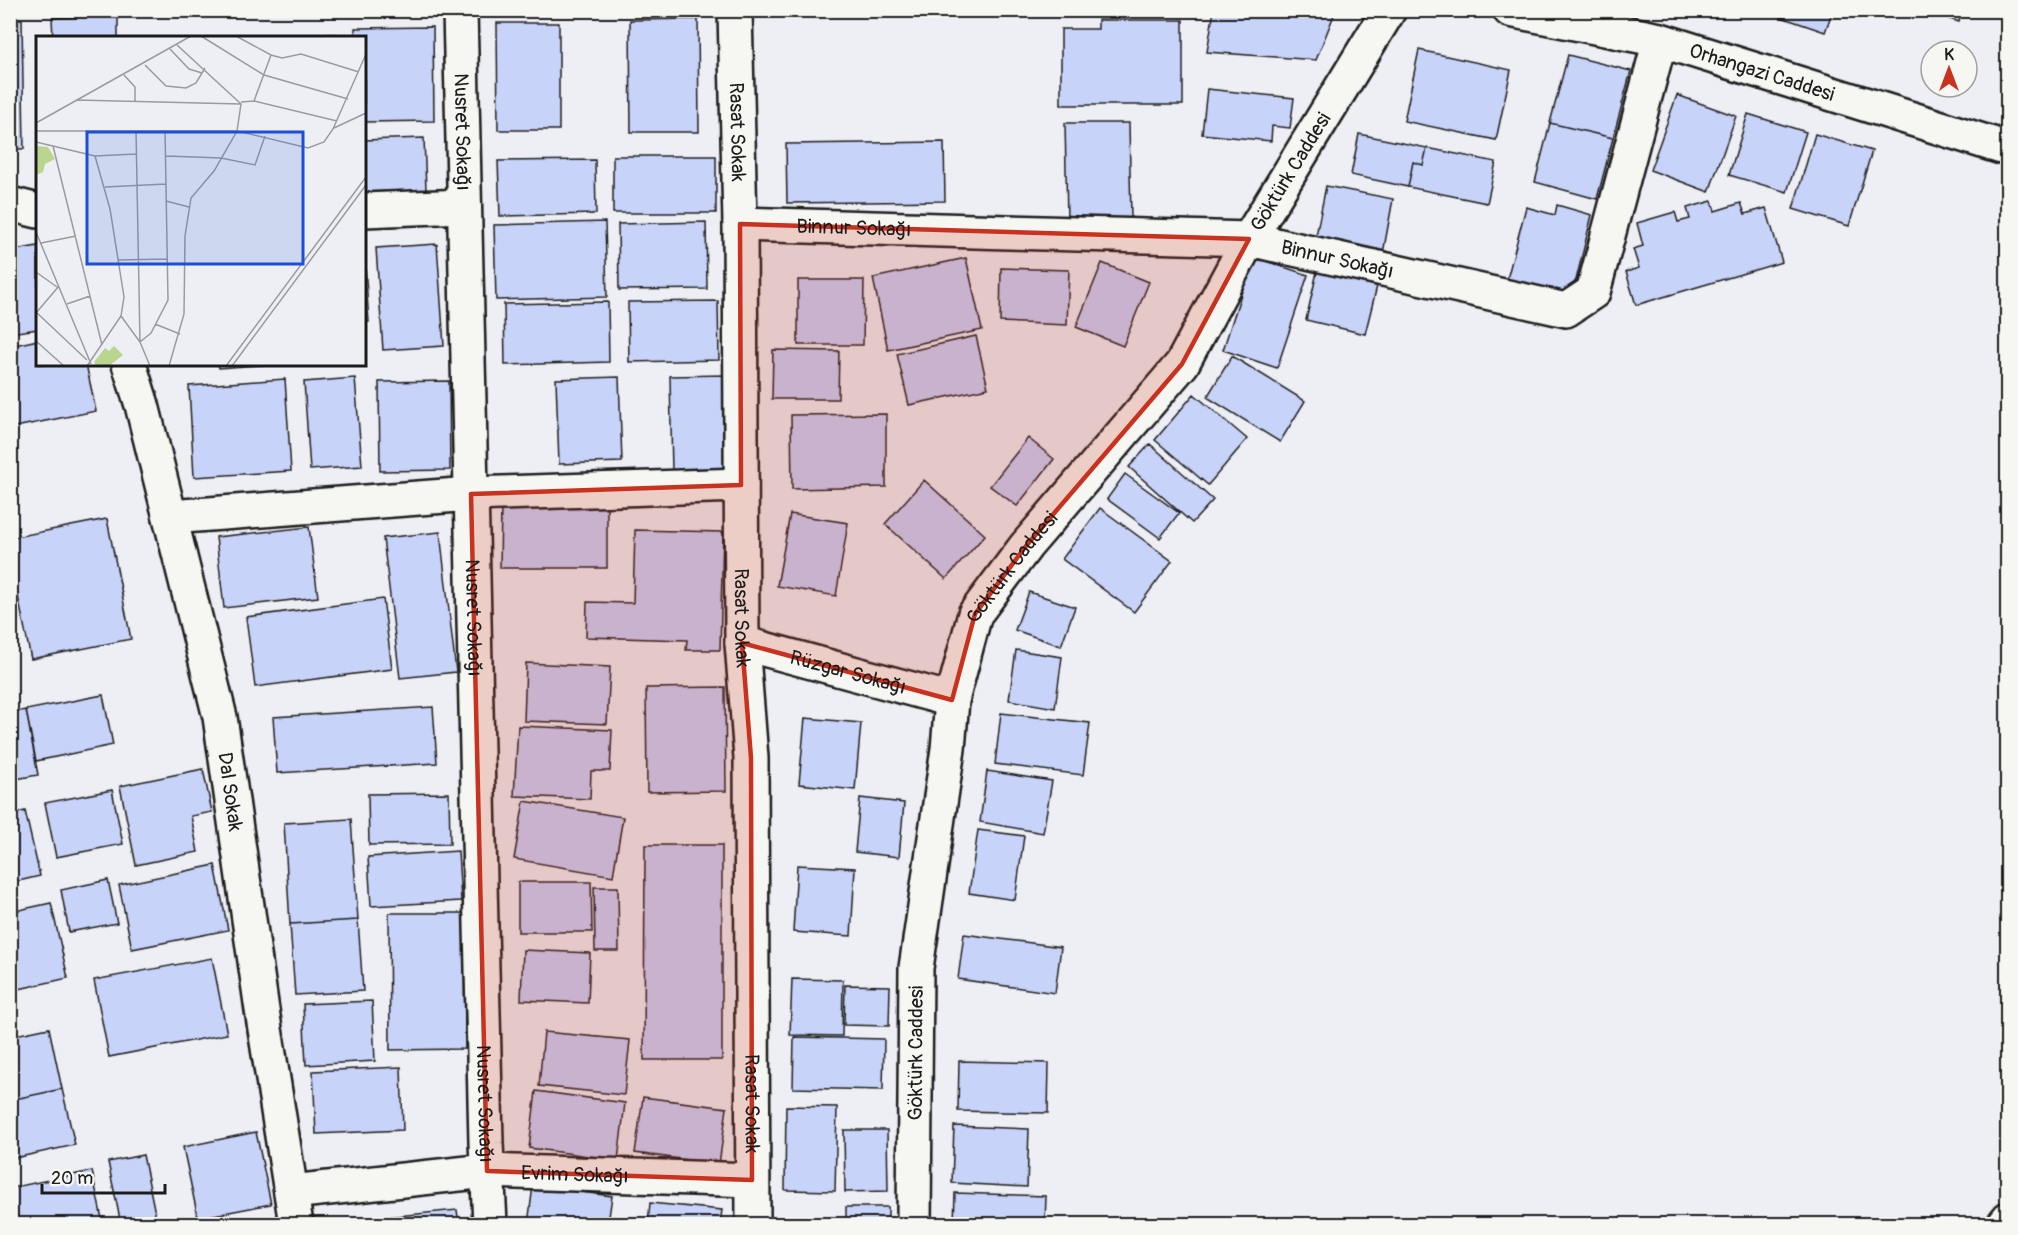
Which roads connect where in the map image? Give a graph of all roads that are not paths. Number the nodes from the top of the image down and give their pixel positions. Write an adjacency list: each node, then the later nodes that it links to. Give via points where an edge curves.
1 (460, 10): 8 (street, Nusret Sokağı)
2 (735, 10): 11 (street, Rasat Sokak)
3 (1389, 10): 12 (street, Göktürk Caddesi)
4 (1510, 10): 5 (street, Orhangazi Caddesi)
5 (1660, 40): 6 (street, Orhangazi Caddesi); 12 (street, Binnur Sokağı, via 1593,292 1566,310)
6 (2007, 149)
7 (10, 204): 9 (street)
8 (464, 206): 10 (street); 15 (street, Nusret Sokağı)
9 (36, 210)
10 (366, 210)
11 (740, 224): 12 (street, Binnur Sokağı); 14 (street, Rasat Sokak)
12 (1249, 240): 18 (street, Göktürk Caddesi, via 1182,364 1026,546 975,614)
13 (130, 366): 16 (street, Dal Sokak)
14 (741, 484): 15 (street); 17 (street, Rasat Sokak)
15 (471, 494): 16 (street); 19 (street, Nusret Sokağı)
16 (170, 517): 21 (street, Dal Sokak, via 220,717)
17 (742, 643): 18 (street, Rüzgar Sokağı); 20 (street, Rasat Sokak, via 751,758)
18 (952, 700): 26 (street, Göktürk Caddesi, via 916,968)
19 (487, 1170): 20 (street, Evrim Sokağı); 21 (street, Evrim Sokağı); 24 (street, Nusret Sokağı)
20 (753, 1180): 25 (street, Rasat Sokak)
21 (291, 1192): 23 (street, Dal Sokak)
22 (2007, 1220): 27 (street)
23 (297, 1224)
24 (490, 1224)
25 (753, 1224)
26 (914, 1224)
27 (2004, 1224)

